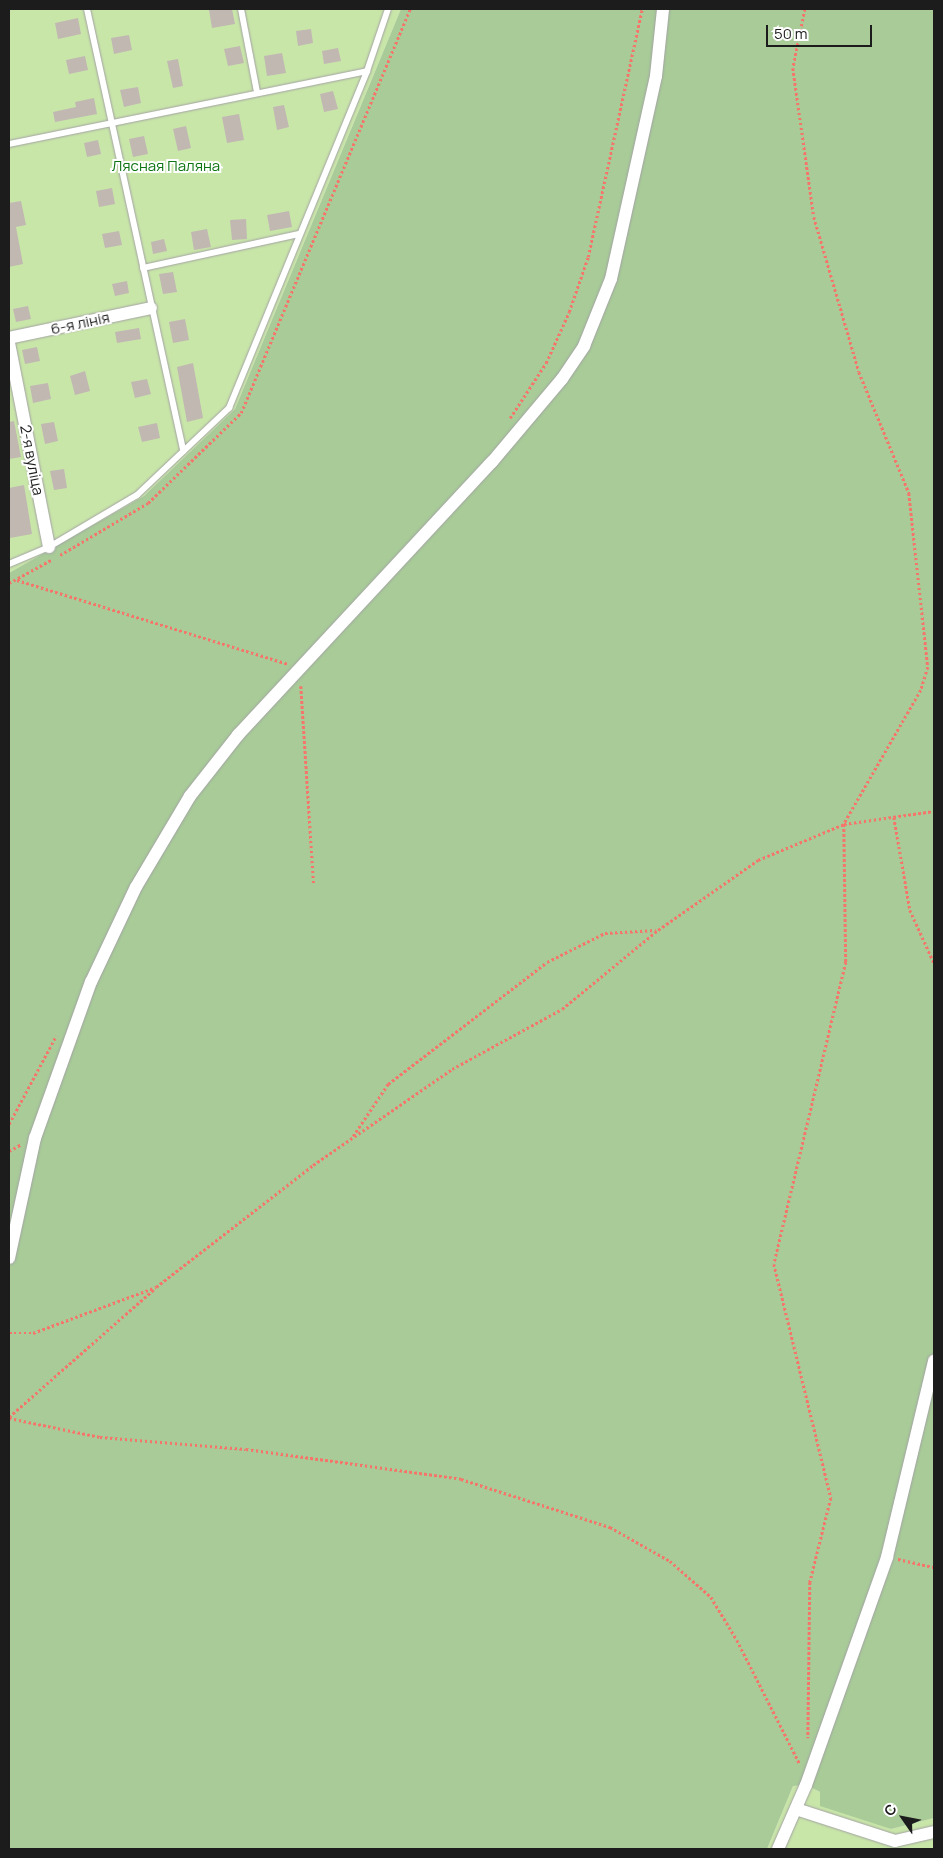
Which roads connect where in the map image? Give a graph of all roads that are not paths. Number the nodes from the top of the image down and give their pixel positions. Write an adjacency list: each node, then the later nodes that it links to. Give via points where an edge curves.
1 (86, 9): 7 (lane)
2 (241, 9): 6 (lane)
3 (388, 9): 5 (lane)
4 (663, 9): 17 (street, via 656,76 611,279 584,346 562,379 492,462 296,667 190,796 136,887 90,982 53,1079 35,1138)
5 (367, 71): 6 (lane); 9 (lane)
6 (257, 92): 7 (lane)
7 (110, 123): 8 (lane); 10 (lane)
8 (9, 144)
9 (298, 234): 10 (lane); 14 (lane, via 229,408)
10 (143, 268): 11 (lane)
11 (151, 308): 12 (street, 6-я лінія); 14 (lane)
12 (9, 338)
13 (9, 343): 15 (street, 2-я вуліца)
14 (183, 451): 15 (lane, via 137,495)
15 (49, 546): 16 (lane)
16 (9, 564)
17 (9, 1258)
18 (934, 1361): 19 (street, via 887,1557)
19 (796, 1809): 20 (street, via 895,1841); 21 (street)
20 (934, 1832)
21 (778, 1849)

